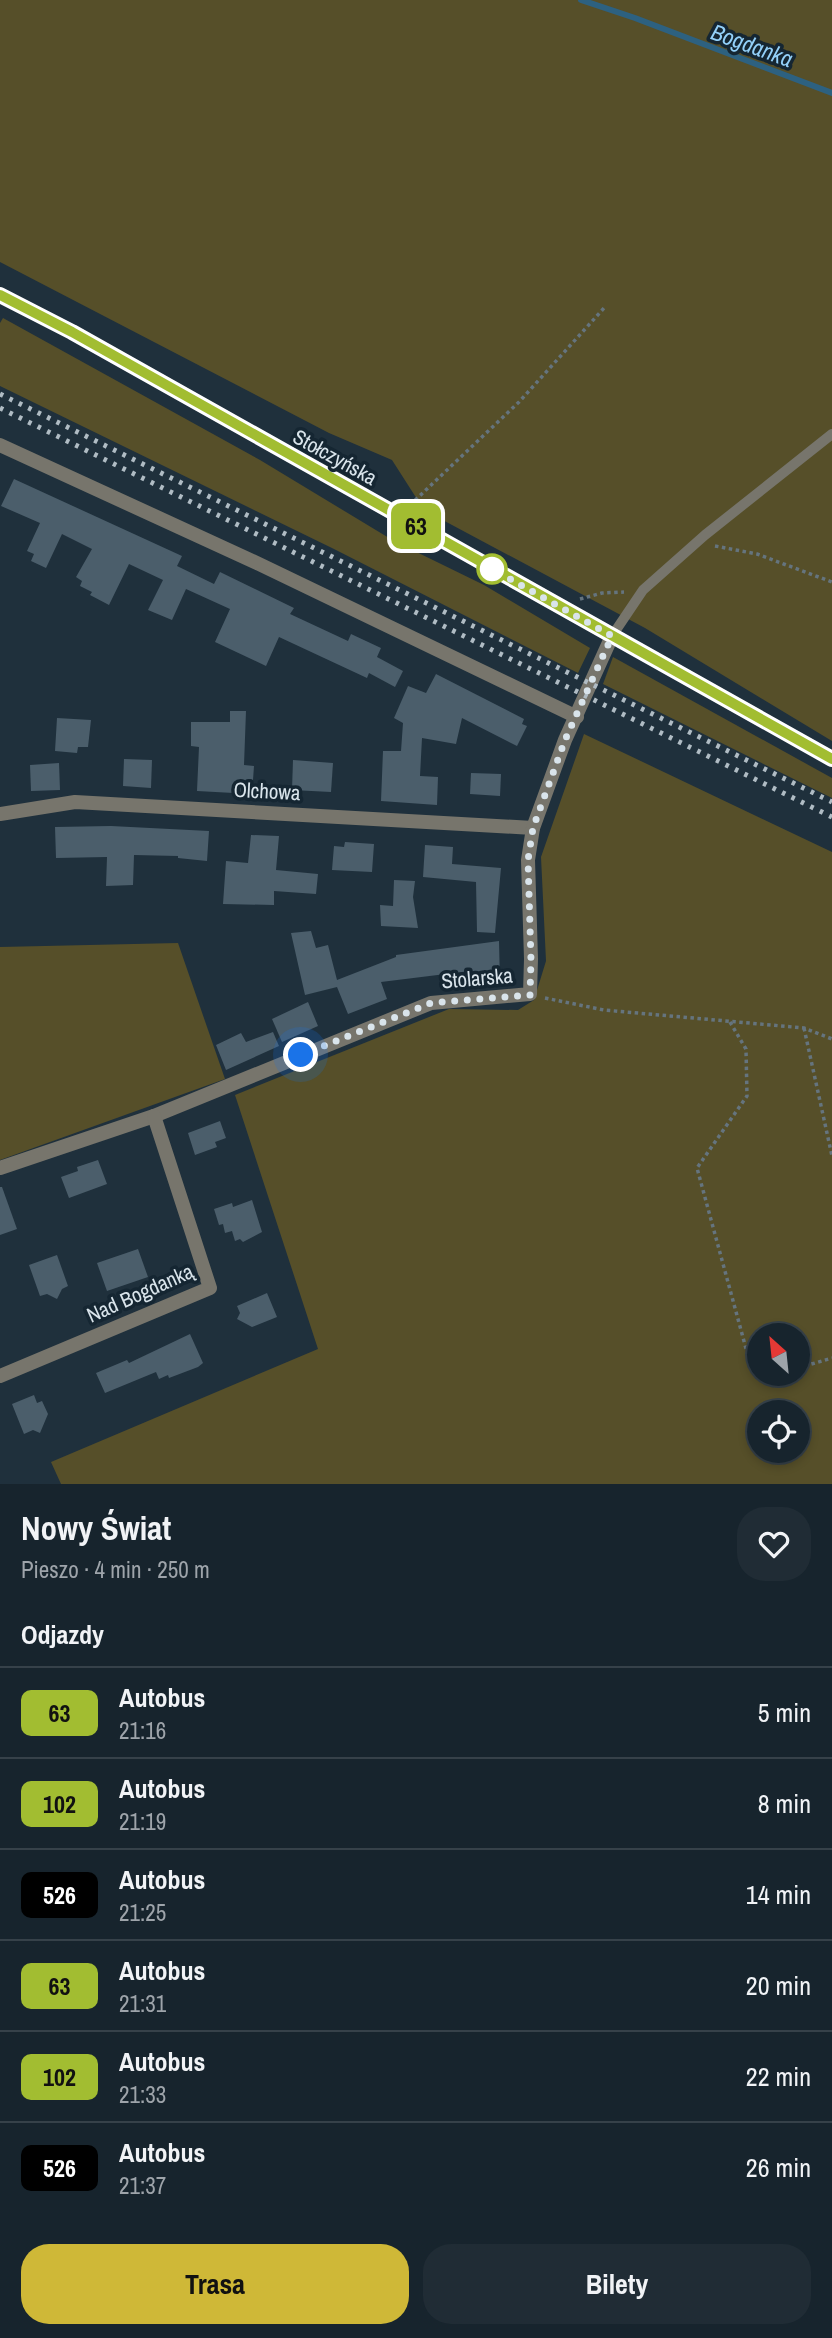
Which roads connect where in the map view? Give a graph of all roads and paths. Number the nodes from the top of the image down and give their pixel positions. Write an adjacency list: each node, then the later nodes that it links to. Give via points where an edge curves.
1 (0, 295): 5 (street, Stołczyńska)
2 (605, 307): 5 (path, via 519,402)
3 (832, 434): 6 (lane)
4 (0, 445): 11 (street)
5 (399, 517): 10 (street, Stołczyńska)
6 (692, 547): 7 (path, via 719,545 757,554); 8 (lane)
7 (832, 582)
8 (643, 590): 9 (path); 10 (lane)
9 (580, 599)
10 (612, 636): 11 (street, Stolarska); 12 (street, Stołczyńska)
11 (577, 717): 14 (street, Stolarska)
12 (832, 759)
13 (0, 814): 14 (street, Olchowa, via 75,802)
14 (533, 828): 15 (street, Stolarska, via 528,860)
15 (530, 995): 16 (path, via 604,1010); 19 (street, Stolarska, via 431,1003)
16 (730, 1022): 17 (path); 22 (path, via 746,1049 747,1096 697,1168)
17 (804, 1028): 18 (path); 20 (path)
18 (832, 1039)
19 (154, 1116): 21 (street, Stolarska); 25 (street, Nad Bogdanką, via 209,1288)
20 (832, 1156)
21 (0, 1168)
22 (747, 1352)
23 (832, 1359): 24 (path)
24 (810, 1365)
25 (0, 1376)

